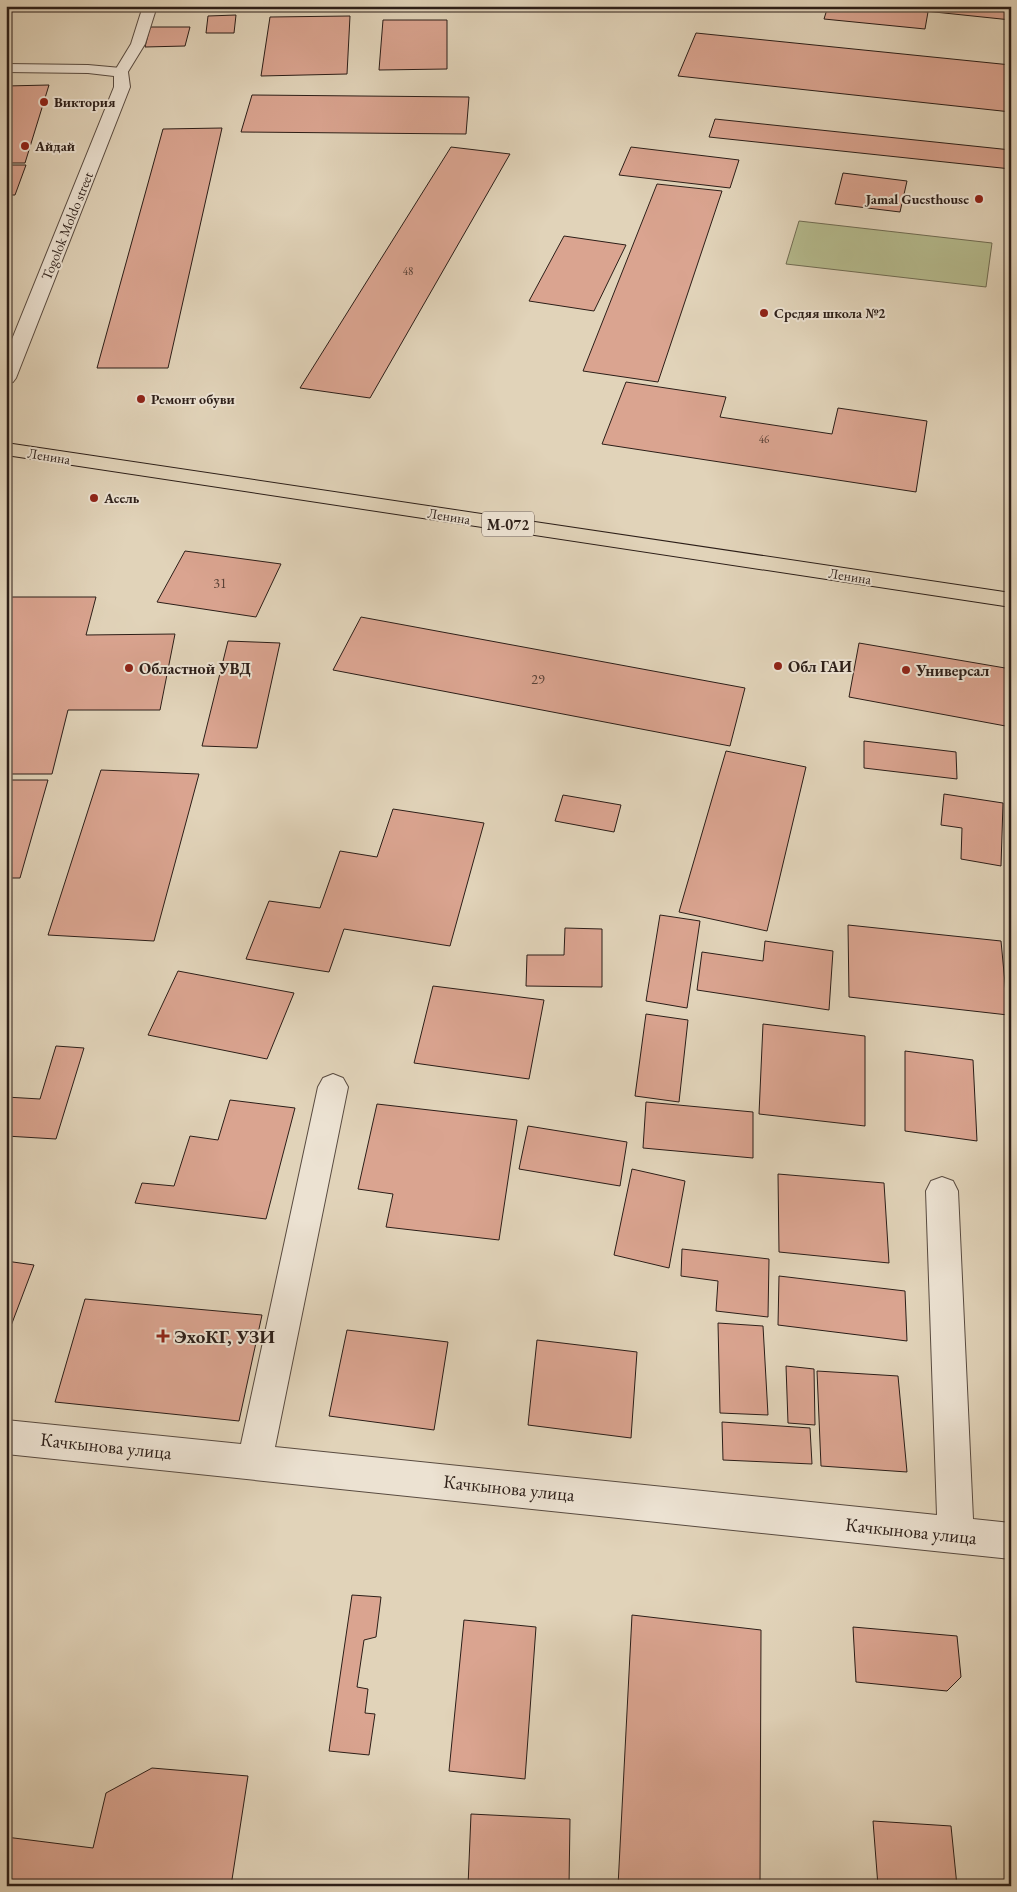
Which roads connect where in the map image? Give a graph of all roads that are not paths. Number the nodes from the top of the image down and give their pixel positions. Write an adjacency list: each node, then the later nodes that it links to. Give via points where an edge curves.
1 (150, 6): 3 (street, via 138,44)
2 (6, 68): 3 (street, via 88,68)
3 (121, 72): 4 (street, Togolok Moldo street, via 122,87)
4 (6, 378)
5 (6, 449): 6 (main road, Ленина / М-072)
6 (1011, 600)
7 (333, 1087): 10 (street)
8 (942, 1191): 11 (street)
9 (6, 1436): 10 (street, Качкынова улица)
10 (254, 1461): 11 (street, Качкынова улица)
11 (956, 1535): 12 (street, Качкынова улица)
12 (1011, 1541)

